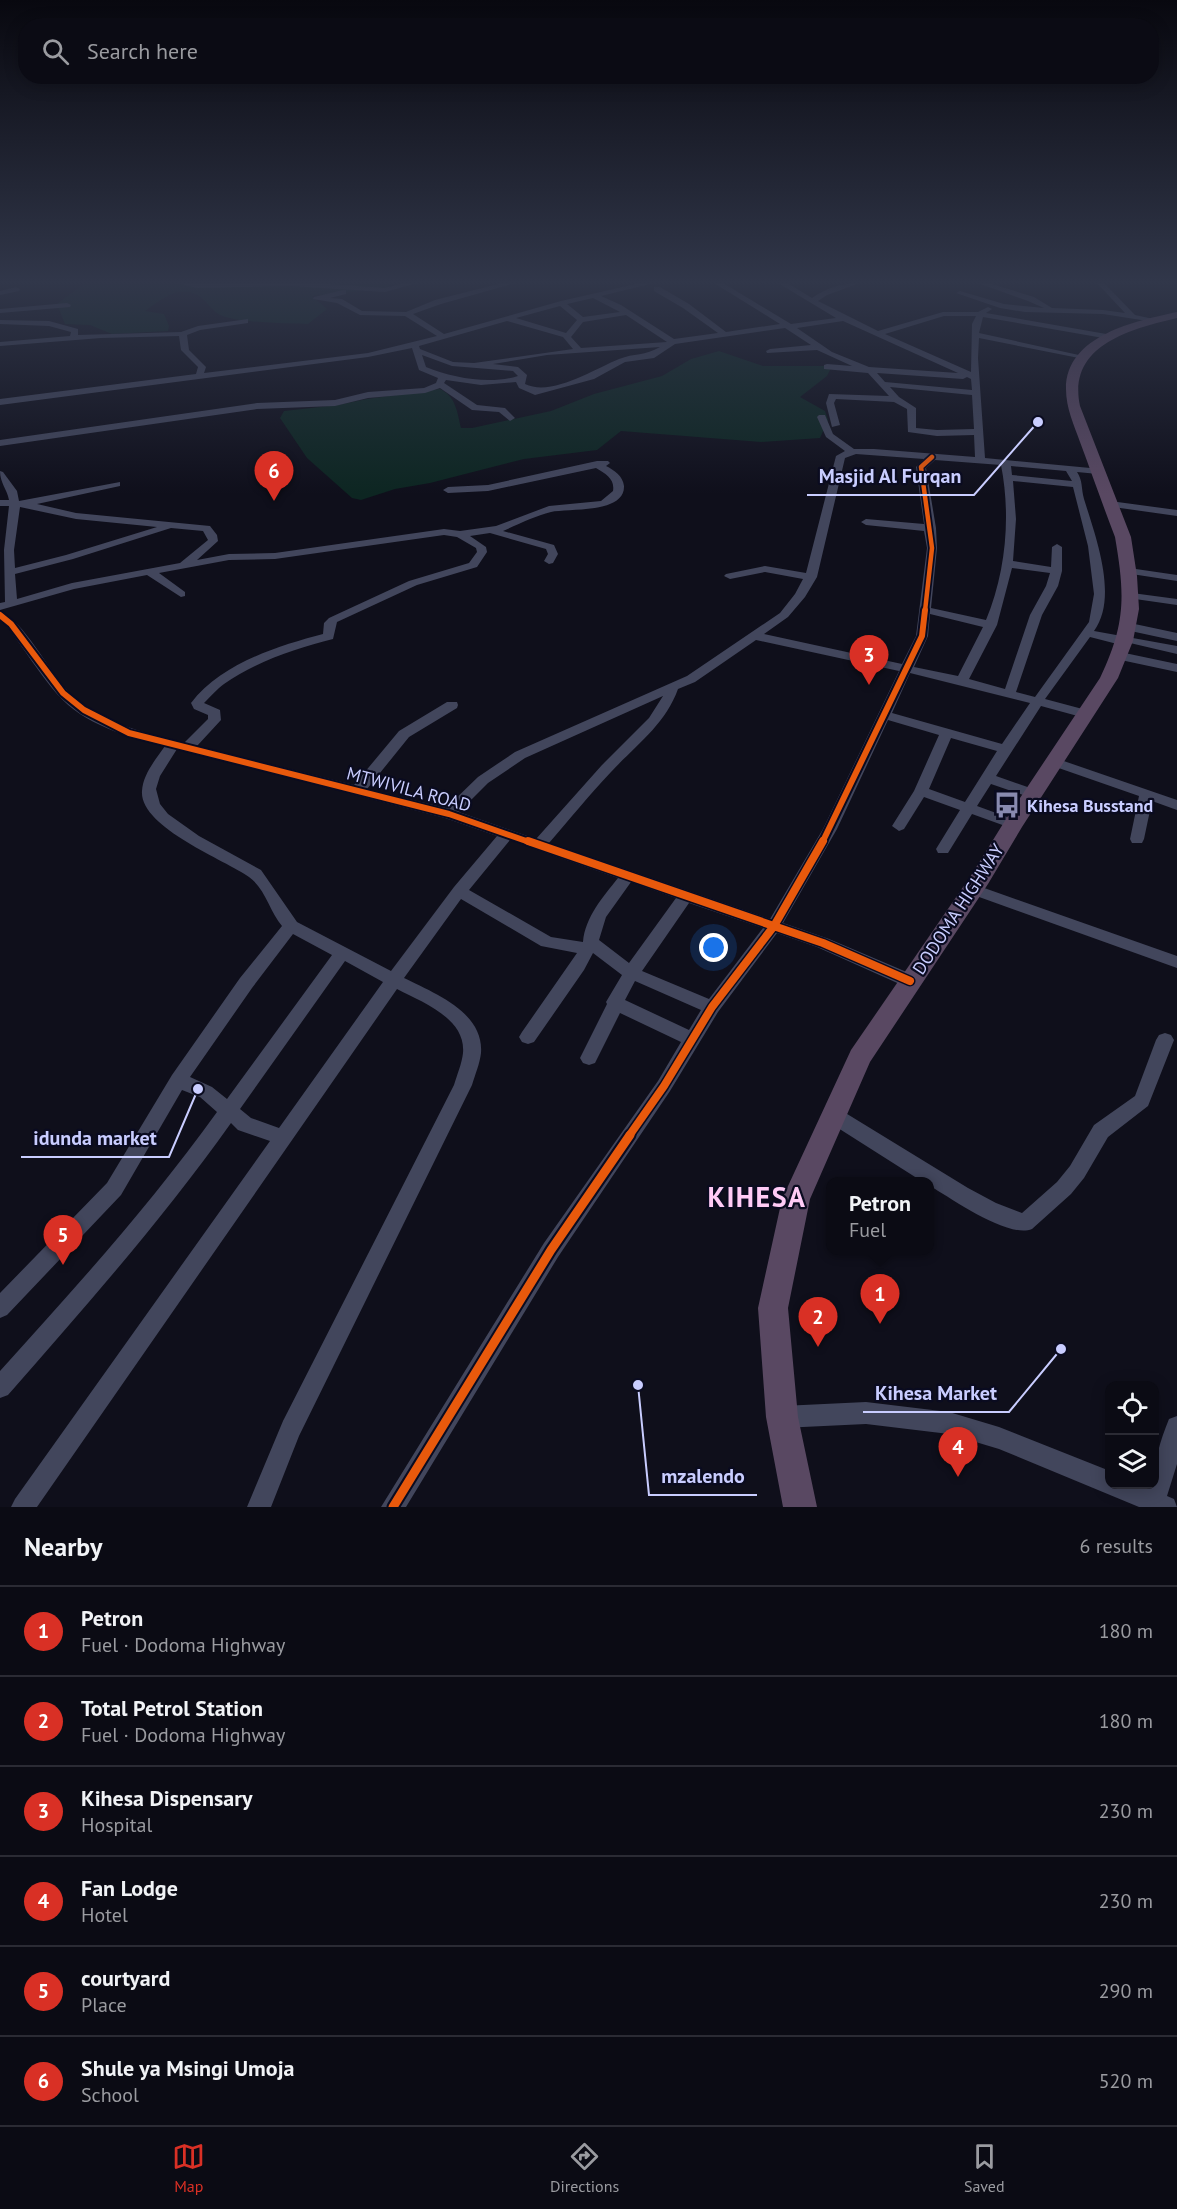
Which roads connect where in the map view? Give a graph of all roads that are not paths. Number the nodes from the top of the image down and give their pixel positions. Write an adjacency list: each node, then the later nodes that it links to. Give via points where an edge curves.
1 (187, 353): 20 (street, via 202,367)
2 (380, 353): 20 (street)
3 (418, 353): 22 (street, via 422,368)
4 (429, 353): 15 (street)
5 (545, 353): 16 (street)
6 (658, 353): 23 (street, via 622,360 591,377 539,392 522,386)
7 (792, 353): 14 (street)
8 (833, 353): 18 (street)
9 (920, 353): 21 (street)
10 (974, 353): 21 (street)
11 (1066, 353): 13 (street)
12 (1089, 353): 13 (highway)
13 (1084, 357): 43 (highway, DODOMA HIGHWAY, via 1074,374 1072,397)
14 (791, 359)
15 (456, 365): 16 (street); 22 (street)
16 (474, 365): 23 (street, via 515,369 523,375)
17 (827, 367): 18 (street)
18 (871, 371): 19 (street); 24 (street)
19 (950, 375): 21 (street); 25 (street)
20 (199, 377): 29 (street)
21 (973, 377): 26 (street)
22 (442, 379): 23 (street); 32 (street, via 475,408 502,410); 35 (street, via 425,390 334,403 257,406)
23 (522, 379)
24 (884, 384): 27 (street); 28 (street)
25 (949, 390): 26 (street); 27 (street); 30 (street)
26 (977, 393): 34 (street)
27 (919, 395): 28 (street)
28 (900, 401): 33 (street, via 832,396); 34 (street, via 912,408 910,428 915,432)
29 (0, 402)
30 (947, 404)
31 (822, 417): 36 (street, via 829,435)
32 (510, 418)
33 (835, 425)
34 (980, 432): 39 (street)
35 (0, 442)
36 (852, 452): 37 (street); 67 (street, via 841,456)
37 (895, 454): 38 (street); 41 (street)
38 (932, 457): 39 (street); 41 (street)
39 (980, 460): 40 (street)
40 (1005, 462): 42 (street); 45 (street)
41 (921, 467): 55 (street)
42 (1069, 468): 43 (street); 47 (street)
43 (1098, 471): 51 (highway, DODOMA HIGHWAY)
44 (0, 474): 50 (street)
45 (1008, 477): 47 (street); 60 (street)
46 (116, 484): 50 (street)
47 (1077, 485): 77 (street, via 1093,546 1100,594 1095,622)
48 (448, 490): 56 (street, via 488,488 601,463 618,481 618,492 608,502 549,509)
49 (0, 503): 50 (street)
50 (20, 503): 54 (street, via 76,516); 64 (street, via 10,528)
51 (1110, 504): 52 (street); 63 (highway, DODOMA HIGHWAY, via 1123,537)
52 (1177, 513)
53 (866, 522): 55 (street)
54 (173, 525): 61 (street, via 206,528 214,540); 64 (street, via 64,560)
55 (931, 528): 74 (street)
56 (490, 530): 57 (street); 59 (street, via 550,547 553,554)
57 (460, 534): 61 (street, via 429,534 275,556 229,557); 92 (street, via 482,549 473,565 396,590 333,620 329,636 291,646 218,682 197,703 213,711 214,720)
58 (1057, 547): 62 (street)
59 (549, 561)
60 (1008, 564): 62 (street); 76 (street)
61 (181, 567): 65 (street)
62 (1056, 571): 86 (street)
63 (1128, 571): 68 (street); 71 (highway, DODOMA HIGHWAY)
64 (10, 572): 73 (street)
65 (151, 573): 70 (street); 73 (street, via 72,586)
66 (730, 576): 67 (street, via 765,569)
67 (812, 577): 78 (street, via 797,602)
68 (1177, 578)
69 (0, 590): 73 (street)
70 (180, 594)
71 (1132, 596): 72 (street); 80 (highway, DODOMA HIGHWAY)
72 (1177, 602)
73 (7, 603)
74 (926, 610): 76 (street); 83 (street, via 922,636)
75 (0, 615): 92 (street, MTWIVILA ROAD, via 63,693 84,710 129,733)
76 (991, 625): 84 (street)
77 (1087, 633): 80 (street); 87 (street)
78 (756, 636): 83 (street); 85 (street, via 704,672)
79 (1177, 637): 80 (street)
80 (1125, 641): 81 (street); 82 (street); 89 (highway, DODOMA HIGHWAY)
81 (1177, 650)
82 (1177, 668)
83 (906, 671): 84 (street); 90 (street)
84 (962, 681): 86 (street)
85 (673, 686): 102 (street, via 520,755 483,780); 107 (street, via 659,717 608,767)
86 (1009, 693): 87 (street)
87 (1038, 702): 89 (street); 93 (street)
88 (452, 705): 96 (street, via 404,734)
89 (1085, 714): 94 (highway, DODOMA HIGHWAY)
90 (885, 715): 91 (street); 114 (street, via 830,829)
91 (946, 733): 93 (street); 97 (street)
92 (180, 747): 96 (street, MTWIVILA ROAD); 113 (street, via 149,786 151,804 173,826 256,874 266,883 279,912)
93 (1004, 749): 95 (street)
94 (1055, 762): 98 (highway, DODOMA HIGHWAY); 99 (street)
95 (988, 778): 98 (street); 101 (street)
96 (358, 790): 102 (street, MTWIVILA ROAD)
97 (921, 791): 101 (street); 104 (street)
98 (1034, 794): 103 (highway, DODOMA HIGHWAY)
99 (1146, 795): 100 (street); 106 (street)
100 (1177, 805)
101 (968, 807): 103 (street); 108 (street)
102 (449, 814): 105 (street, MTWIVILA ROAD)
103 (1013, 824): 110 (highway, DODOMA HIGHWAY)
104 (899, 826)
105 (507, 834): 107 (street, MTWIVILA ROAD); 111 (street)
106 (1137, 839)
107 (539, 845): 109 (street, MTWIVILA ROAD)
108 (943, 849)
109 (628, 875): 112 (street, MTWIVILA ROAD); 115 (street, via 592,929)
110 (973, 890): 117 (street); 120 (highway, DODOMA HIGHWAY)
111 (459, 891): 115 (street, via 547,942); 119 (street)
112 (686, 895): 114 (street, MTWIVILA ROAD); 118 (street)
113 (291, 926): 116 (street); 127 (street)
114 (774, 926): 120 (street, MTWIVILA ROAD); 122 (street)
115 (589, 946): 118 (street); 123 (street)
116 (341, 954): 119 (street); 128 (street)
117 (1177, 962)
118 (631, 973): 121 (street); 122 (street)
119 (395, 978): 130 (street); 141 (street, via 450,1009 470,1035 472,1055 463,1085 291,1429)
120 (910, 981): 129 (highway, DODOMA HIGHWAY, via 860,1057)
121 (615, 1002): 124 (street); 126 (street, via 603,1037)
122 (712, 1006): 124 (street)
123 (528, 1037)
124 (693, 1040): 142 (street, via 551,1250)
125 (1165, 1040): 132 (street, via 1142,1101 1101,1131 1064,1188 1025,1223 1007,1219)
126 (589, 1058)
127 (178, 1080): 128 (street, via 206,1092); 133 (street, via 114,1189)
128 (229, 1113): 130 (street, via 245,1124); 134 (street, via 153,1212)
129 (833, 1115): 131 (street); 135 (highway, DODOMA HIGHWAY, via 796,1199 773,1308)
130 (283, 1137): 140 (street)
131 (934, 1177)
132 (934, 1177)
133 (0, 1308)
134 (0, 1387)
135 (782, 1417): 137 (street, via 866,1413 949,1423 999,1438); 143 (highway, DODOMA HIGHWAY)
136 (1177, 1427): 139 (street)
137 (1105, 1482)
138 (1123, 1489): 139 (street)
139 (1160, 1504)
140 (23, 1507)
141 (259, 1507)
142 (393, 1507)
143 (800, 1507)

